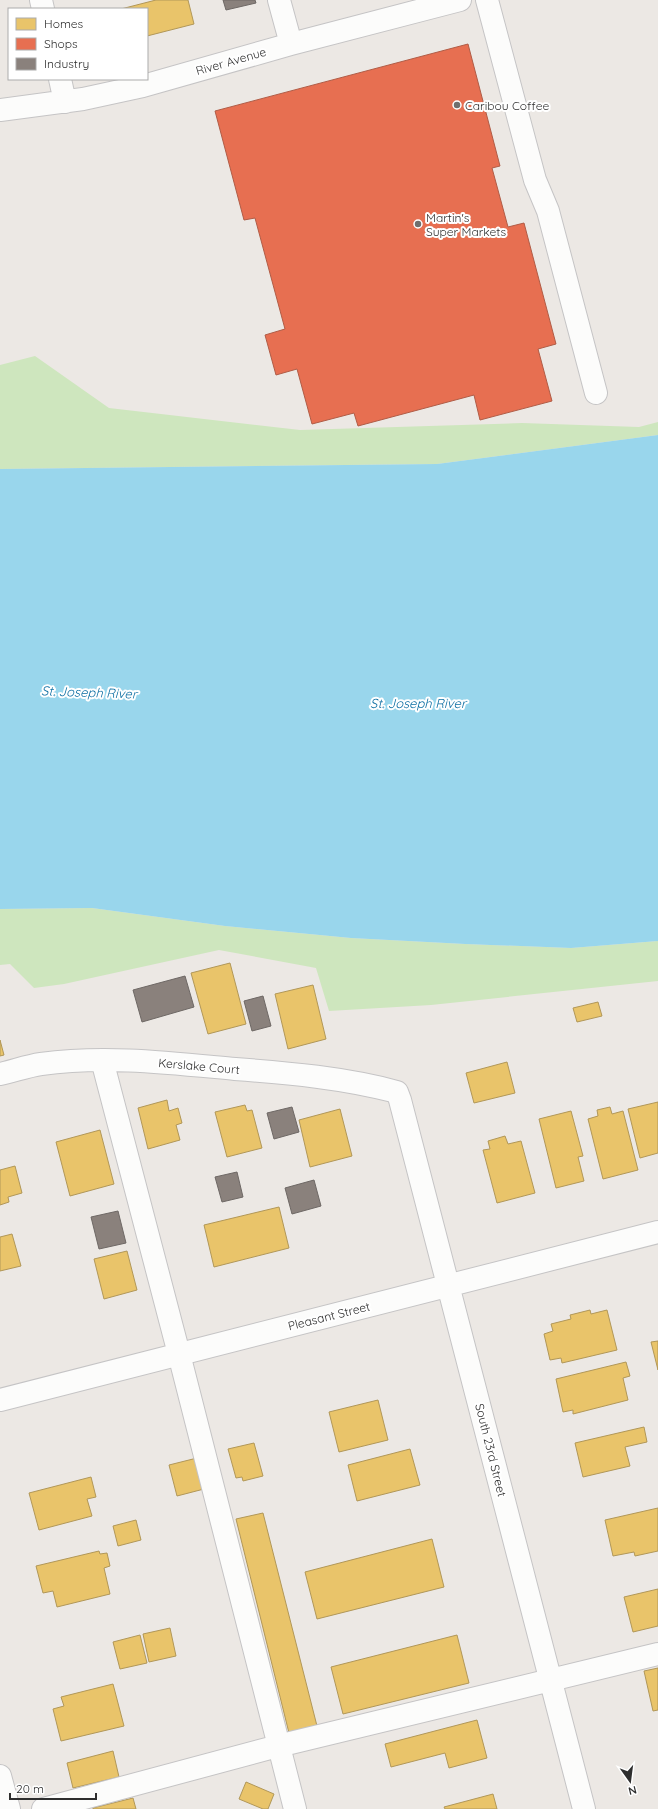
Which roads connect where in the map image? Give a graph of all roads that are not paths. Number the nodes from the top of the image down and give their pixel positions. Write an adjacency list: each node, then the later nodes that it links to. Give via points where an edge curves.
1 (279, 0): 4 (street)
2 (460, 0): 4 (street, River Avenue)
3 (487, 0): 8 (street, via 535,180 548,210)
4 (291, 44): 6 (street, River Avenue, via 143,86)
5 (60, 80): 6 (street)
6 (65, 102): 7 (street, River Avenue)
7 (0, 110)
8 (596, 394)
9 (102, 1060): 10 (street, Kerslake Court, via 40,1064); 11 (street, Kerslake Court, via 138,1060 259,1071 369,1085); 14 (street)
10 (0, 1074)
11 (397, 1092): 13 (street, South 23rd Street)
12 (658, 1232): 13 (street, Pleasant Street)
13 (448, 1286): 14 (street, Pleasant Street); 17 (street, South 23rd Street)
14 (179, 1354): 15 (street, Pleasant Street); 18 (street)
15 (0, 1400)
16 (658, 1654): 17 (street)
17 (550, 1680): 18 (street); 23 (street, South 23rd Street)
18 (278, 1746): 21 (street); 22 (street)
19 (0, 1776): 20 (street)
20 (9, 1809)
21 (43, 1809)
22 (295, 1809)
23 (584, 1809)

